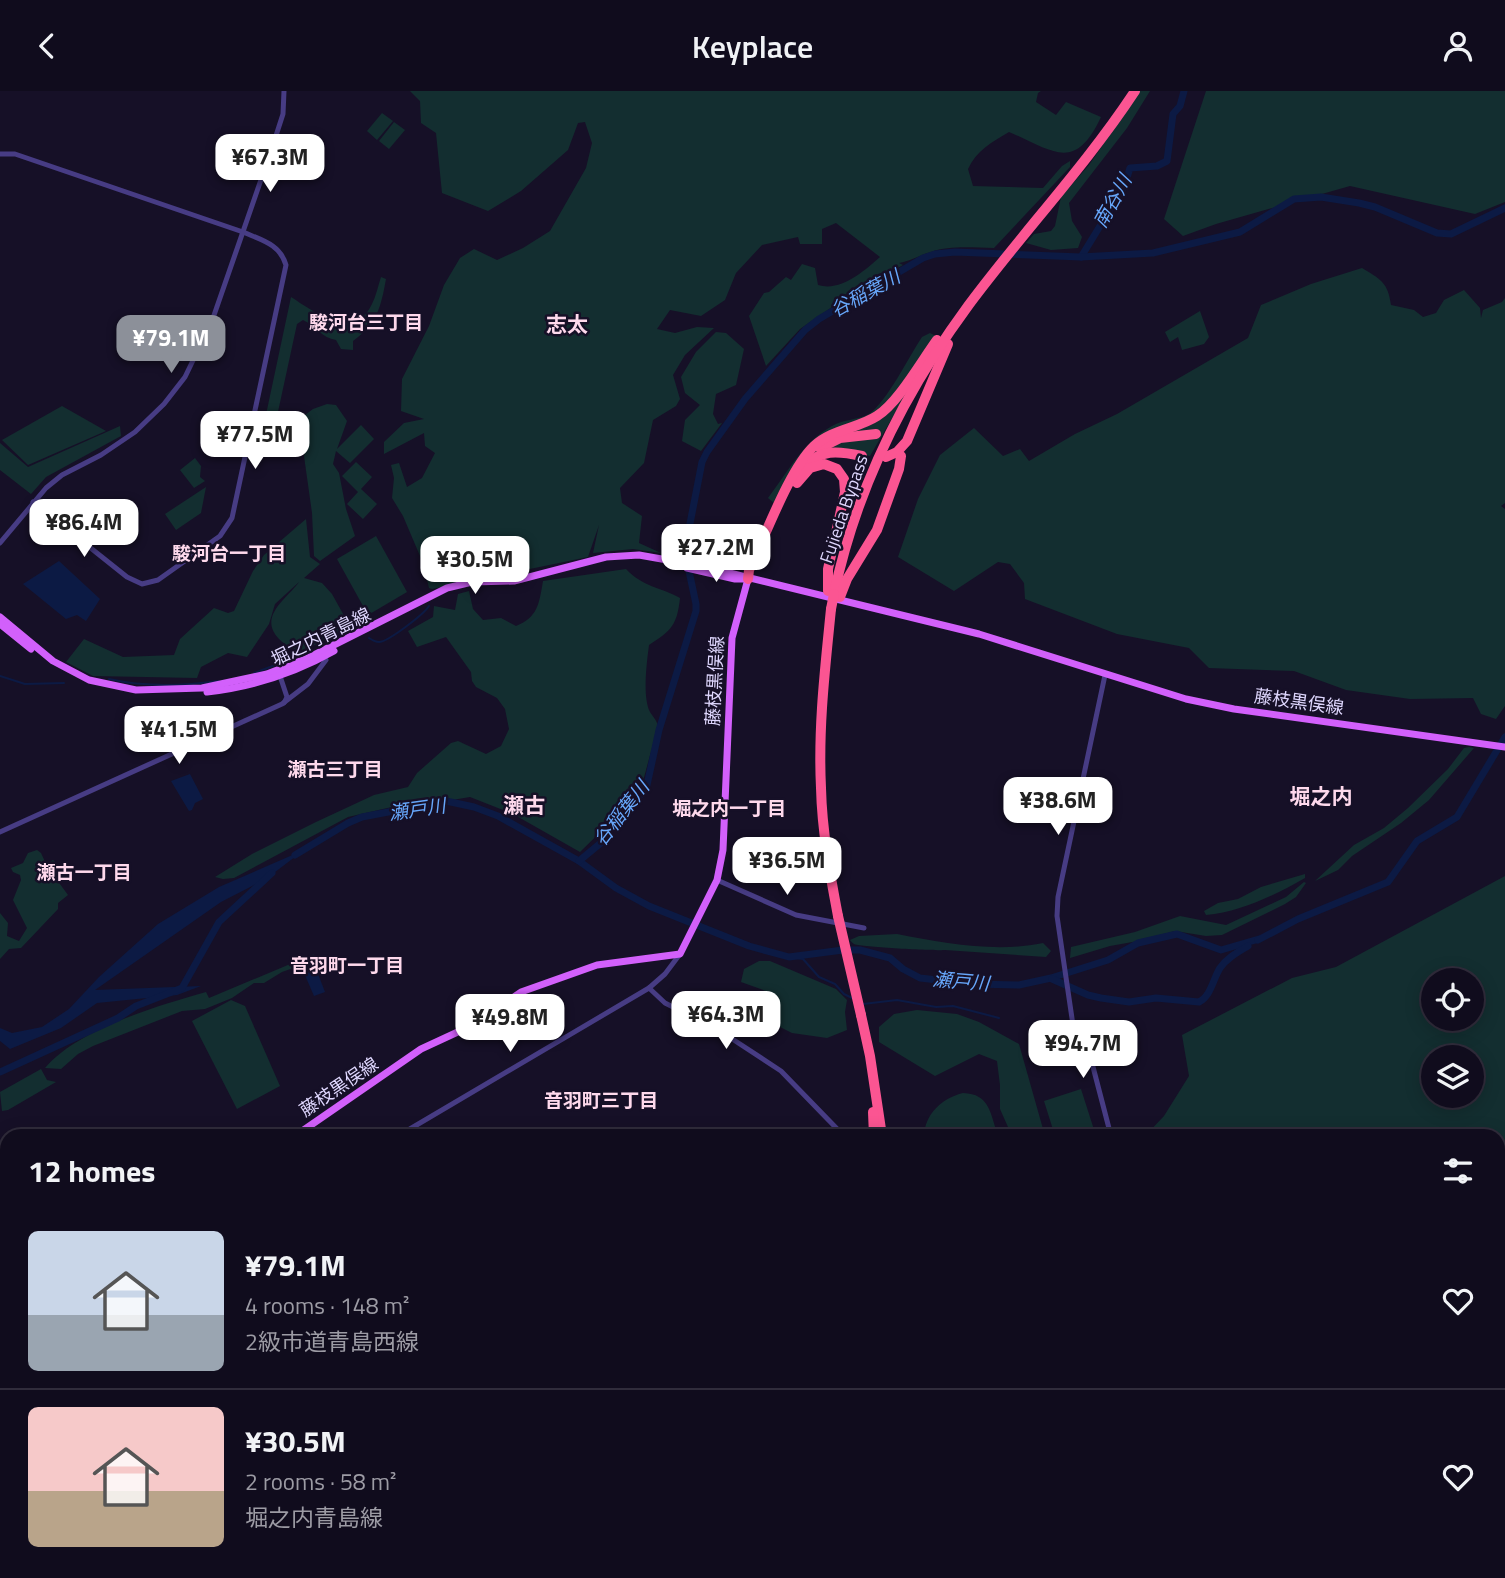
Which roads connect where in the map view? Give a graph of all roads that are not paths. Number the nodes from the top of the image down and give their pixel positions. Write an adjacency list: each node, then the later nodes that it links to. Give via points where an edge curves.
1 (284, 91): 4 (street, via 283,114)
2 (1135, 91): 5 (highway, Fujieda Bypass, via 1080,168)
3 (0, 154): 4 (street, via 15,154)
4 (243, 232): 13 (street, via 206,337 176,390 135,432 62,475); 13 (street, via 274,246 283,256 285,271 228,528 158,580 142,584)
5 (997, 265): 6 (highway, Fujieda Bypass); 11 (highway, via 888,408 821,440)
6 (970, 303): 10 (highway, via 945,348 907,441); 16 (highway, Fujieda Bypass, via 923,374 876,460 850,531)
7 (876, 433): 11 (highway, via 829,443)
8 (862, 456): 12 (highway, via 817,455)
9 (901, 456): 16 (highway, via 877,530)
10 (886, 457)
11 (799, 467): 12 (highway)
12 (794, 481): 15 (highway); 15 (highway, via 781,518); 16 (highway, via 824,464 837,469 844,479 828,569)
13 (33, 502): 14 (street)
14 (0, 543)
15 (748, 579): 20 (main road, 堀之内青島線, via 650,556 622,555 514,581 447,587); 21 (main road, 藤枝黒俣線, via 979,634); 25 (main road, 藤枝黒俣線, via 732,638 723,850)
16 (834, 594): 29 (highway, Fujieda Bypass, bridge, via 823,680 820,771 838,916)
17 (0, 617): 20 (main road, 堀之内青島線, via 64,667 89,680 125,689 202,688)
18 (0, 624): 20 (main road, 堀之内青島線, via 72,677 123,693 203,693)
19 (326, 660): 22 (street, via 308,684)
20 (279, 673): 22 (street, via 287,697)
21 (1105, 675): 23 (main road, 藤枝黒俣線, via 1234,709); 35 (street, via 1057,916 1071,1021 1091,1063)
22 (284, 703): 24 (street)
23 (1505, 747)
24 (0, 832)
25 (715, 884): 26 (street, via 796,915); 27 (main road, 藤枝黒俣線)
26 (864, 928)
27 (680, 954): 28 (street); 30 (main road, 藤枝黒俣線, via 597,965 521,992 475,1024 421,1049)
28 (649, 988): 31 (street); 32 (street, via 665,1003 717,1029 781,1071)
29 (861, 1015): 33 (highway, Fujieda Bypass); 34 (highway, Fujieda Bypass)
30 (305, 1129)
31 (410, 1129)
32 (837, 1129)
33 (874, 1129)
34 (881, 1129)
35 (1109, 1129)

